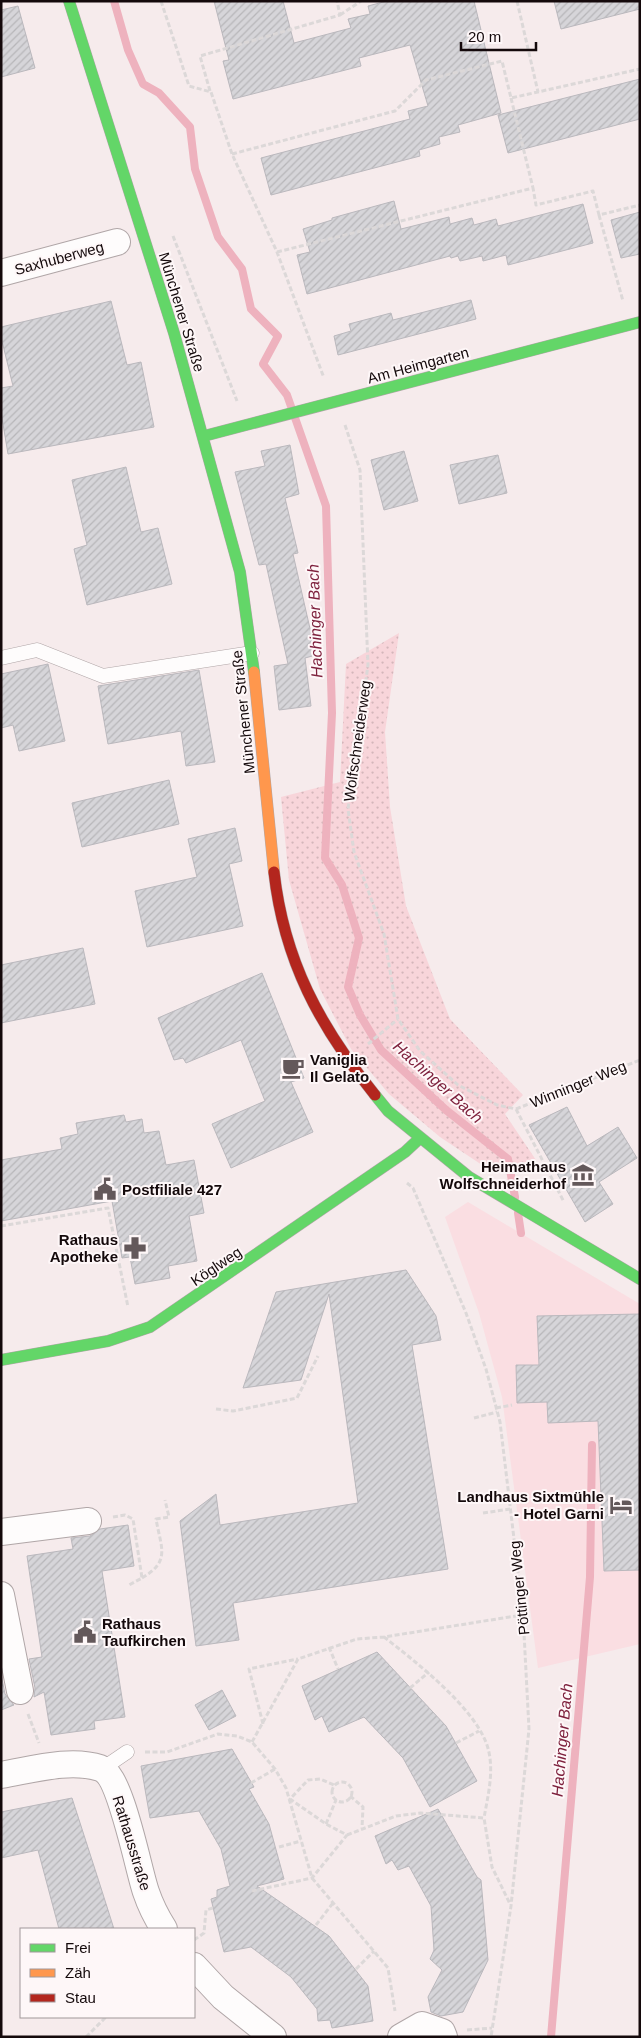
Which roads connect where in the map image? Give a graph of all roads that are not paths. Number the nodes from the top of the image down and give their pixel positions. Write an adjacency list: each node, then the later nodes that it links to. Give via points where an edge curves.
1 (69, 1): 5 (main road, Münchener Straße)
2 (117, 242): 3 (street, Saxhuberweg)
3 (1, 274)
4 (640, 322): 5 (main road, Am Heimgarten)
5 (204, 436): 6 (main road, Münchener Straße, via 240,572)
6 (252, 653): 7 (lane, via 103,676 37,650); 8 (main road, Münchener Straße, via 275,878 285,932 320,1019 349,1063 388,1110)
7 (1, 658)
8 (420, 1138): 9 (main road, Münchener Straße, via 469,1176); 10 (main road, Köglweg, via 405,1152 162,1320 108,1340)
9 (640, 1279)
10 (1, 1360)
11 (99, 1520): 12 (street)
12 (1, 1532)
13 (1, 1595): 14 (street)
14 (20, 1691)
15 (127, 1752): 16 (lane)
16 (102, 1769): 17 (street, via 80,1764); 18 (street, Rathausstraße, via 120,1799 146,1893)
17 (1, 1775)
18 (164, 1928)
19 (195, 1967): 21 (street, via 223,1997)
20 (402, 2036): 22 (street, via 422,2026 442,2032)
21 (273, 2037)
22 (444, 2037)

